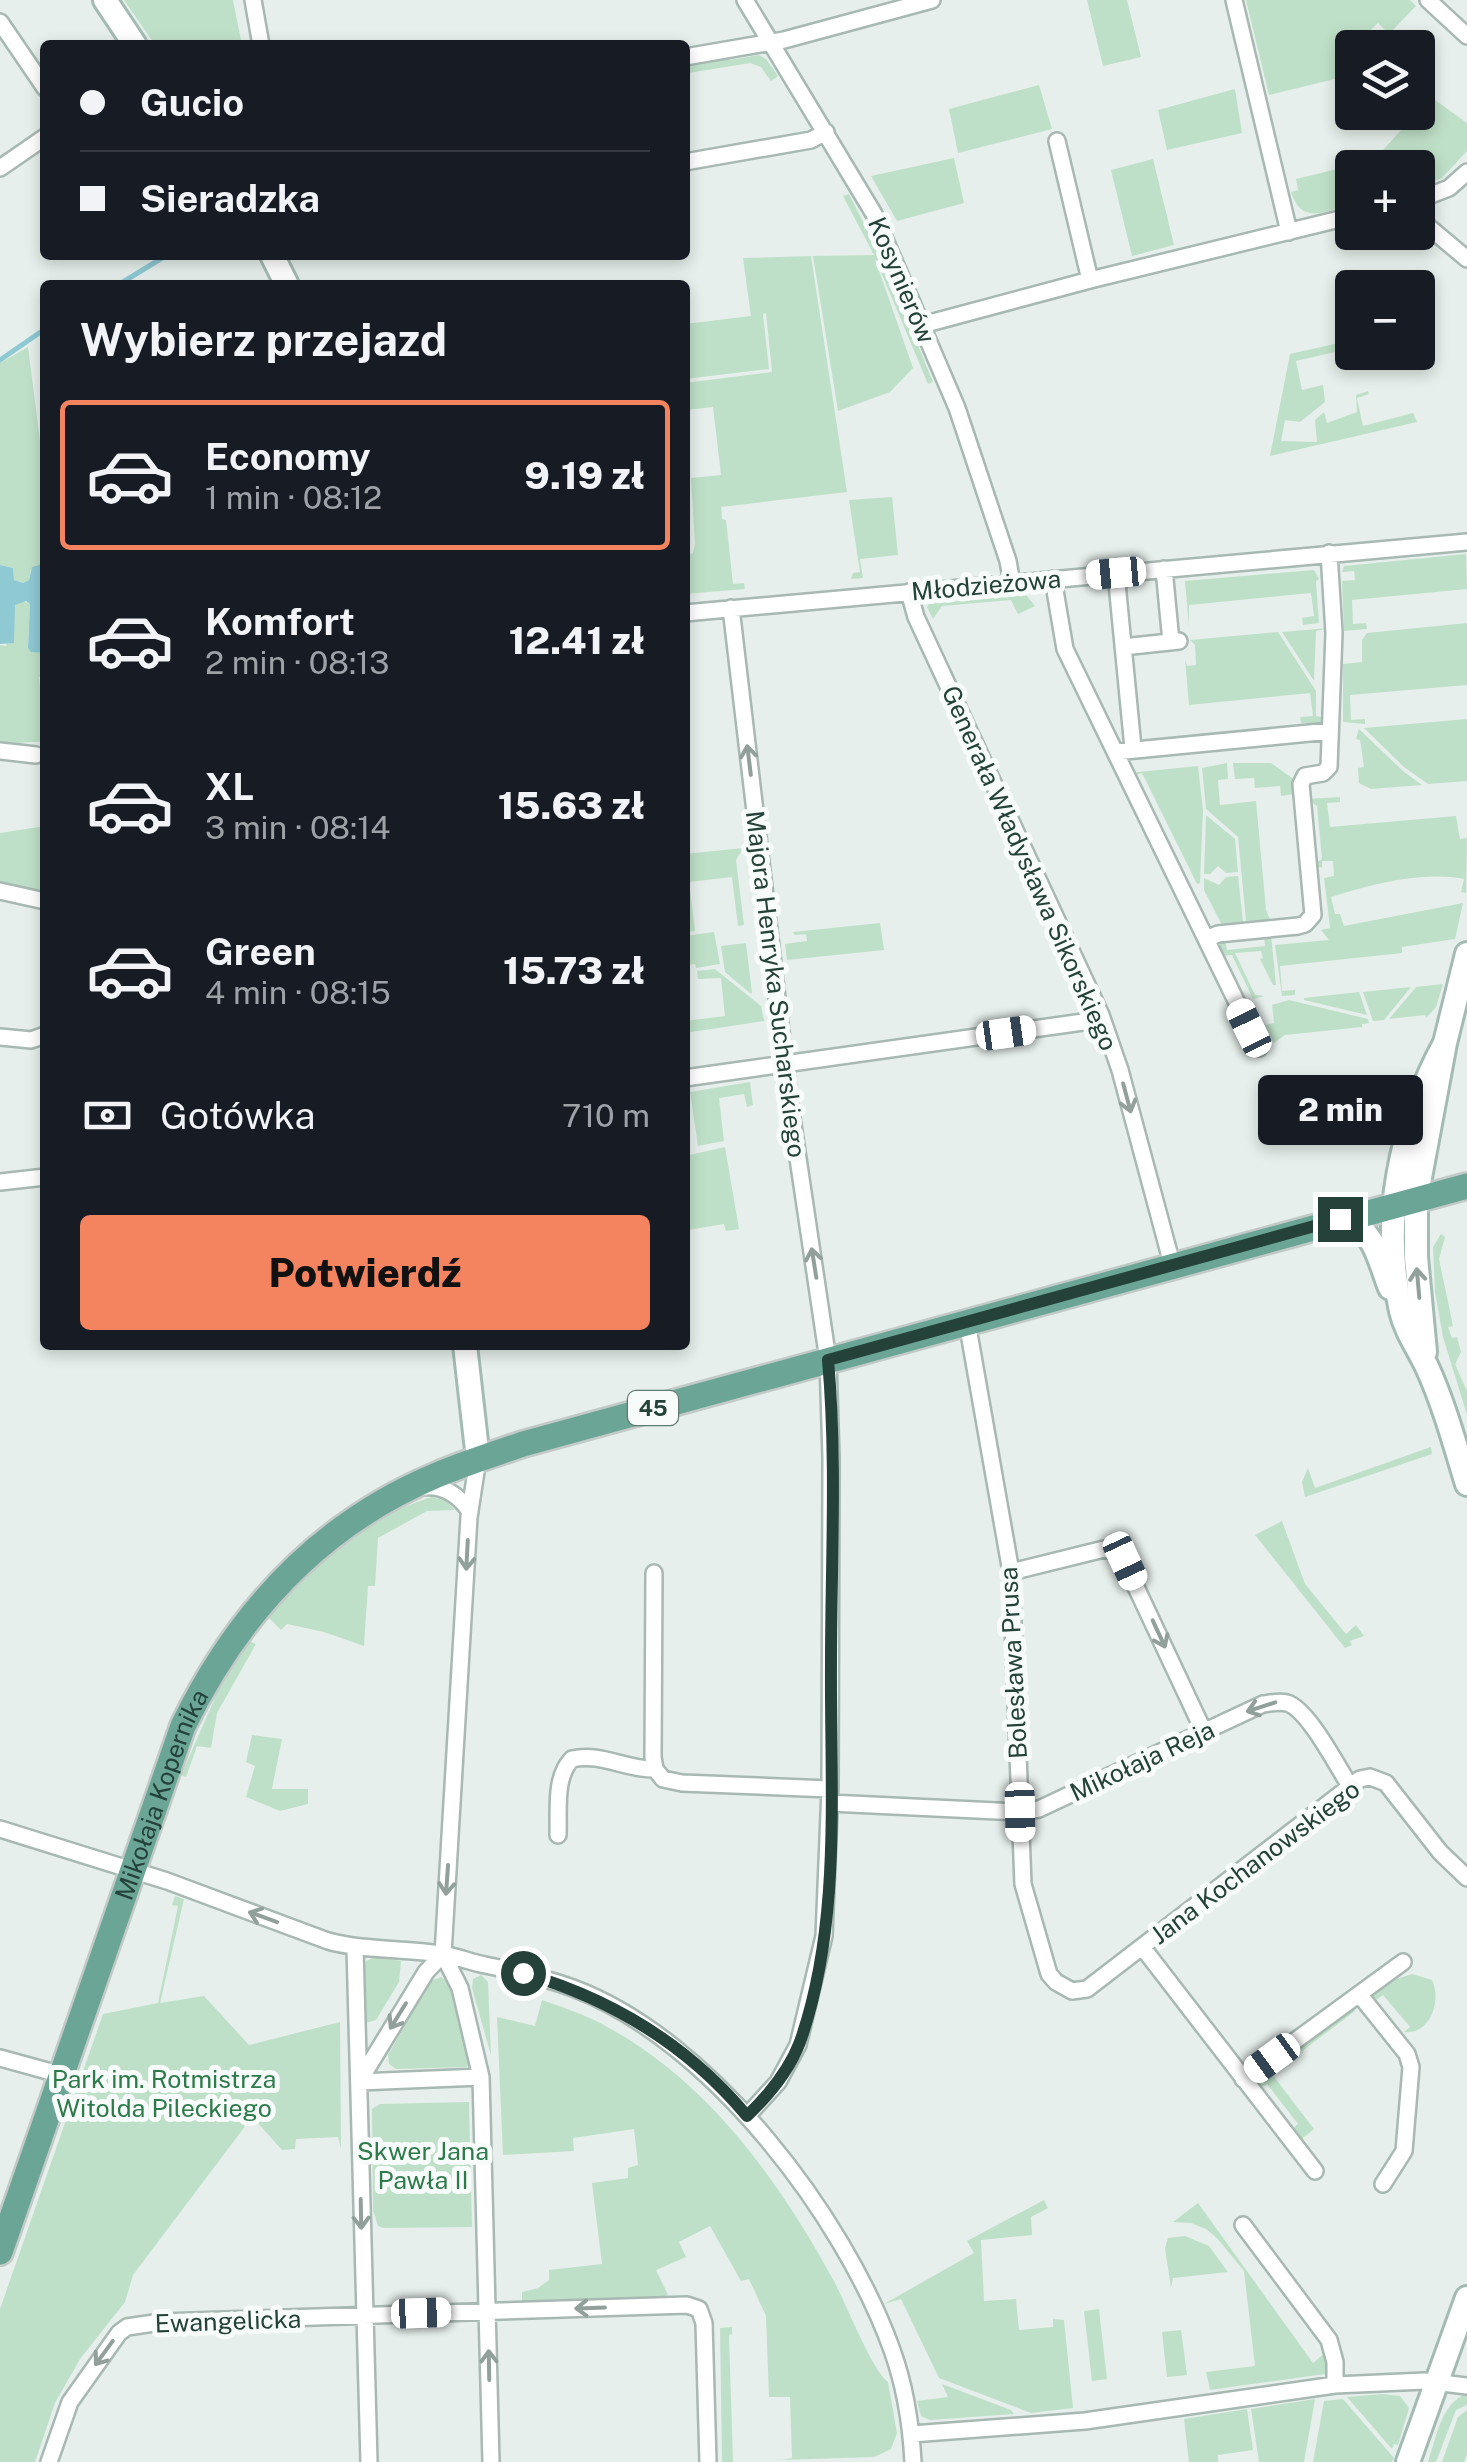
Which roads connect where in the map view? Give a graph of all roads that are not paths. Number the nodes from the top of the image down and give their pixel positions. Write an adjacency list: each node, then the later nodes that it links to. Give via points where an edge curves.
1 (105, 0): 9 (street)
2 (252, 0): 10 (street)
3 (744, 0): 11 (street, Kosynierów)
4 (932, 0): 11 (street)
5 (1234, 0): 22 (street)
6 (1428, 0): 8 (street)
7 (0, 22): 13 (street)
8 (1467, 36)
9 (133, 40)
10 (261, 40)
11 (770, 42): 12 (street); 14 (street, Kosynierów)
12 (690, 56)
13 (40, 81)
14 (826, 132): 17 (street); 26 (street, Kosynierów, via 874,214)
15 (40, 140): 18 (street)
16 (1057, 141): 25 (street)
17 (690, 161)
18 (0, 168)
19 (1467, 172): 20 (street)
20 (1435, 193)
21 (1335, 220): 22 (street)
22 (1289, 232): 25 (street)
23 (1435, 232): 24 (street)
24 (1467, 259)
25 (1090, 280): 26 (street)
26 (922, 326): 32 (street, Kosynierów, via 972,450)
27 (1467, 542): 28 (street, Młodzieżowa)
28 (1329, 554): 29 (street, Młodzieżowa); 37 (street)
29 (1164, 568): 30 (street, Młodzieżowa); 36 (street, via 1176,641)
30 (1116, 573): 31 (street, Młodzieżowa); 36 (street)
31 (1053, 578): 32 (street, Młodzieżowa); 40 (street, via 1065,649)
32 (1012, 583): 33 (street, Młodzieżowa)
33 (909, 592): 34 (street, Młodzieżowa); 46 (street, Generała Władysława Sikorskiego)
34 (731, 608): 35 (street, Młodzieżowa); 50 (street, Majora Henryka Sucharskiego, one-way to 34)
35 (690, 612)
36 (1123, 647): 38 (street)
37 (1330, 731): 38 (street); 44 (street, via 1327,770 1307,775 1302,784 1313,916 1298,926)
38 (1133, 748): 40 (street)
39 (0, 751): 41 (street)
40 (1115, 752): 44 (street)
41 (36, 754)
42 (0, 891): 43 (street)
43 (40, 900)
44 (1206, 939): 49 (street)
45 (1465, 968): 55 (street)
46 (1102, 1015): 50 (street); 57 (street, Generała Władysława Sikorskiego, one-way to 57)
47 (0, 1037): 48 (street)
48 (40, 1037)
49 (1259, 1048)
50 (785, 1065): 51 (street); 61 (street, Majora Henryka Sucharskiego, one-way to 50)
51 (690, 1077)
52 (40, 1178): 53 (street)
53 (0, 1182)
54 (1467, 1186): 55 (main road, 45)
55 (1405, 1202): 56 (main road, 45); 58 (street); 62 (street, one-way to 55)
56 (1345, 1218): 57 (main road, 45); 58 (street, via 1370,1238)
57 (1172, 1264): 59 (main road, 45)
58 (1402, 1314): 62 (street)
59 (967, 1322): 61 (main road, 45); 68 (street, Bolesława Prusa)
60 (465, 1350): 63 (street)
61 (828, 1360): 63 (main road, 45); 72 (street, Majora Henryka Sucharskiego)
62 (1426, 1366): 64 (street)
63 (478, 1458): 65 (main road, Mikołaja Kopernika / 45); 66 (street)
64 (1467, 1484)
65 (400, 1492): 66 (street, via 441,1488); 76 (main road, Mikołaja Kopernika / 45, via 305,1557 228,1646 183,1726)
66 (470, 1512): 80 (street, one-way to 80)
67 (654, 1572): 70 (street)
68 (1011, 1572): 69 (street, one-way to 69, via 1104,1549 1120,1553); 73 (street, Bolesława Prusa)
69 (1204, 1732): 71 (street, Mikołaja Reja, one-way to 69, via 1306,1718 1285,1702 1263,1704); 73 (street, Mikołaja Reja)
70 (655, 1769): 72 (street, Mikołaja Reja, via 662,1779 682,1784); 75 (street, Mikołaja Reja, via 601,1758 572,1760 560,1777)
71 (1350, 1786): 77 (street, Jana Kochanowskiego, via 1370,1777 1386,1783); 79 (street, Jana Kochanowskiego)
72 (830, 1796): 73 (street, Mikołaja Reja); 91 (street, Majora Henryka Sucharskiego, via 824,1936 806,2021 786,2070)
73 (1020, 1812): 84 (street, Bolesława Prusa, via 1023,1884 1044,1963)
74 (0, 1830): 76 (street)
75 (558, 1835)
76 (134, 1870): 78 (street, one-way to 76); 87 (main road, Mikołaja Kopernika / 45)
77 (1467, 1878)
78 (355, 1948): 80 (street); 90 (street)
79 (1143, 1948): 84 (street, Jana Kochanowskiego, via 1087,1989); 89 (street)
80 (443, 1954): 82 (street); 83 (street); 90 (street, one-way to 90)
81 (1404, 1962): 85 (street)
82 (484, 1965): 83 (street, via 467,1973); 91 (street, via 572,1988 626,2013 676,2046)
83 (460, 1988): 88 (street)
84 (1072, 1991)
85 (1359, 1994): 89 (street); 93 (street, via 1411,2068 1404,2151)
86 (0, 2058): 87 (street)
87 (62, 2075): 95 (main road, Mikołaja Kopernika / 45)
88 (480, 2077): 90 (street); 97 (street)
89 (1243, 2079): 92 (street)
90 (359, 2082): 98 (street, one-way to 98)
91 (747, 2116): 102 (street, via 827,2224 868,2299 892,2350)
92 (1315, 2172)
93 (1383, 2184)
94 (1243, 2224): 101 (street, via 1329,2340)
95 (0, 2252)
96 (1467, 2298): 100 (street)
97 (488, 2312): 98 (street, Ewangelicka); 105 (street, one-way to 97); 106 (street, Ewangelicka, one-way to 97, via 704,2322 698,2309)
98 (364, 2315): 103 (street, Ewangelicka, one-way to 103, via 127,2327 70,2402); 104 (street)
99 (1467, 2338): 100 (street)
100 (1452, 2383): 101 (street); 108 (street); 109 (street)
101 (1335, 2385): 102 (street, via 1085,2421)
102 (912, 2434): 107 (street)
103 (49, 2462)
104 (368, 2462)
105 (491, 2462)
106 (708, 2462)
107 (913, 2462)
108 (1408, 2462)
109 (1422, 2462)

